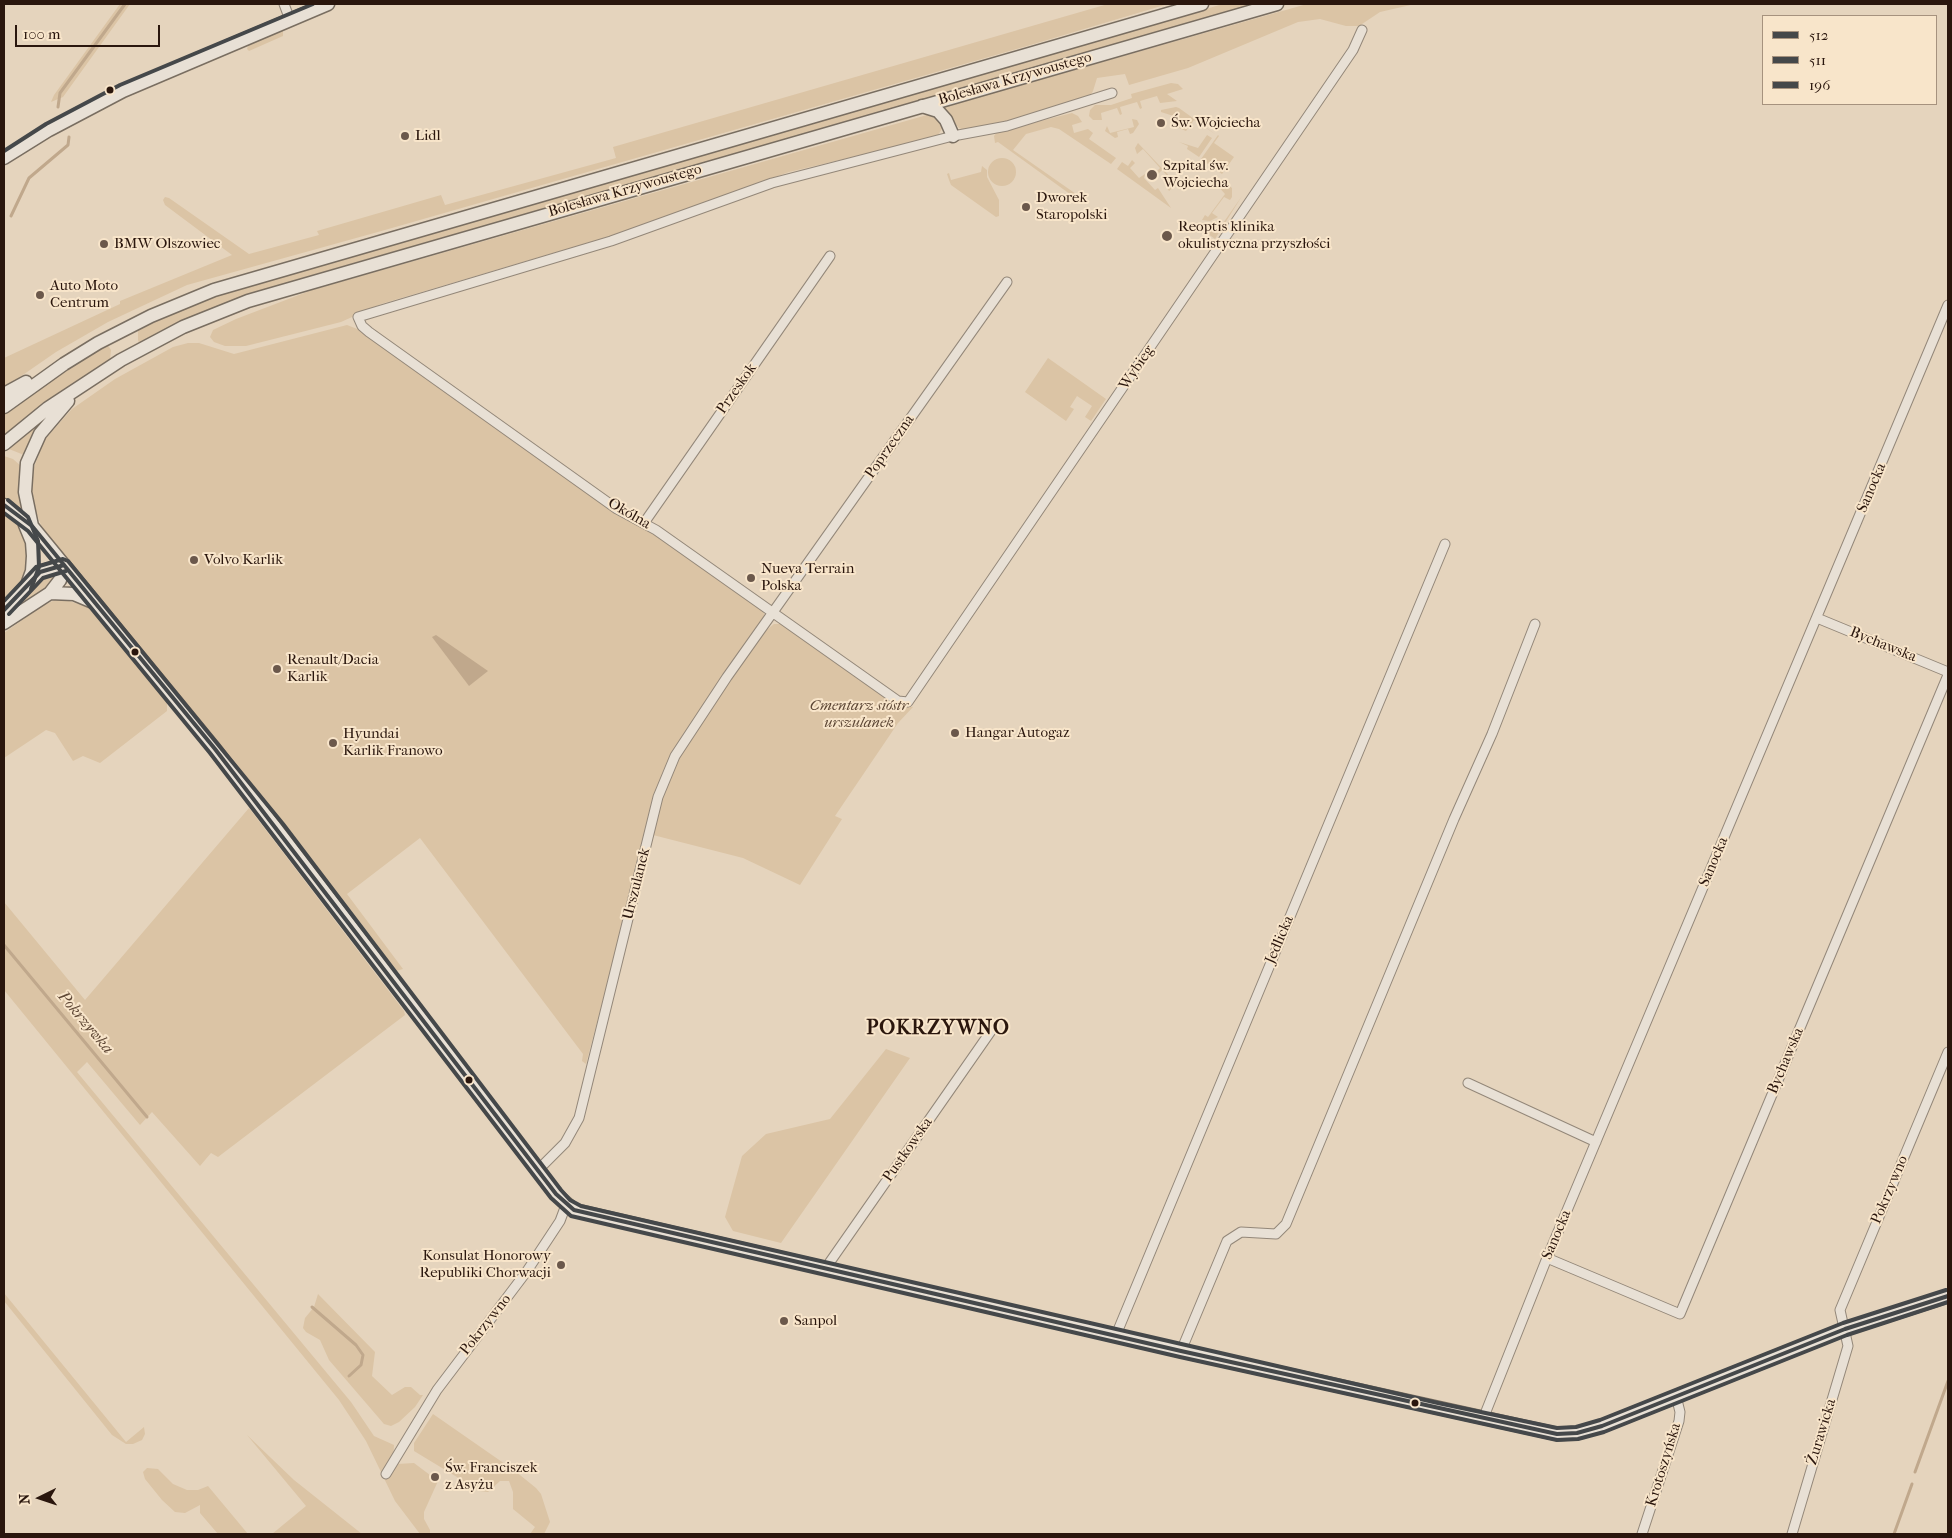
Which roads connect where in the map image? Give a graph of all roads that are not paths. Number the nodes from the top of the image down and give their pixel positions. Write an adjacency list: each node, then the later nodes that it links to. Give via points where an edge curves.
1 (284, 4): 5 (street)
2 (328, 4): 5 (main road)
3 (1202, 4): 14 (main road, Bolesława Krzywoustego, via 231,284 151,316)
4 (1277, 4): 8 (main road, Bolesława Krzywoustego)
5 (290, 20): 10 (main road, via 113,96)
6 (1362, 30): 34 (street, Wybieg, via 1353,50)
7 (1112, 93): 9 (street, via 1007,126)
8 (922, 106): 9 (main road, via 938,111); 15 (main road, Bolesława Krzywoustego, via 248,301 151,343)
9 (953, 136): 21 (street, Okólna, via 772,183 611,240 358,317 362,326 378,338 617,509)
10 (4, 158)
11 (830, 256): 21 (street, Przeskok)
12 (1007, 282): 29 (street, Poprzeczna)
13 (1948, 306): 30 (street, Sanocka)
14 (64, 364): 16 (main road); 17 (main road, Bolesława Krzywoustego)
15 (88, 381): 18 (main road, Bolesława Krzywoustego); 22 (main road, via 54,416 31,450 24,485)
16 (4, 394)
17 (4, 407)
18 (4, 444)
19 (4, 505): 20 (main road)
20 (21, 518): 22 (main road); 25 (main road, via 30,537 33,556 31,575)
21 (644, 523): 29 (street, Okólna)
22 (32, 526): 24 (main road)
23 (1445, 544): 45 (street, Jedlicka)
24 (64, 565): 25 (main road, via 43,570); 26 (main road, via 60,580); 27 (main road)
25 (25, 587): 28 (main road)
26 (50, 593): 27 (main road, via 74,594); 31 (main road)
27 (97, 604): 39 (main road, via 278,828)
28 (4, 610)
29 (773, 613): 34 (street, Okólna, via 898,701); 39 (street, Urszulanek, via 688,734 665,776 579,1118 565,1143)
30 (1818, 618): 33 (street, Bychawska); 38 (street, Sanocka)
31 (4, 623)
32 (1535, 624): 46 (street, via 1286,1224 1276,1234 1242,1232 1227,1241)
33 (1948, 674): 41 (street, Bychawska, via 1680,1314)
34 (908, 702)
35 (991, 1031): 42 (street, Pustkowska)
36 (1948, 1052): 44 (street, Pokrzywno, via 1840,1310)
37 (1468, 1083): 38 (street)
38 (1596, 1142): 41 (street, Sanocka)
39 (538, 1170): 40 (main road)
40 (566, 1205): 42 (main road, via 579,1212); 49 (street, Pokrzywno, via 560,1221 524,1275 437,1390)
41 (1547, 1258): 48 (street, Sanocka)
42 (825, 1269): 45 (main road)
43 (1948, 1296): 44 (main road)
44 (1845, 1329): 47 (main road); 51 (street, Żurawicka, via 1848,1346)
45 (1116, 1335): 46 (main road)
46 (1181, 1351): 48 (main road)
47 (1676, 1396): 48 (main road, via 1602,1426 1568,1434); 50 (street, Krotoszyńska, via 1679,1422)
48 (1483, 1419)
49 (386, 1474)
50 (1642, 1534)
51 (1792, 1534)

